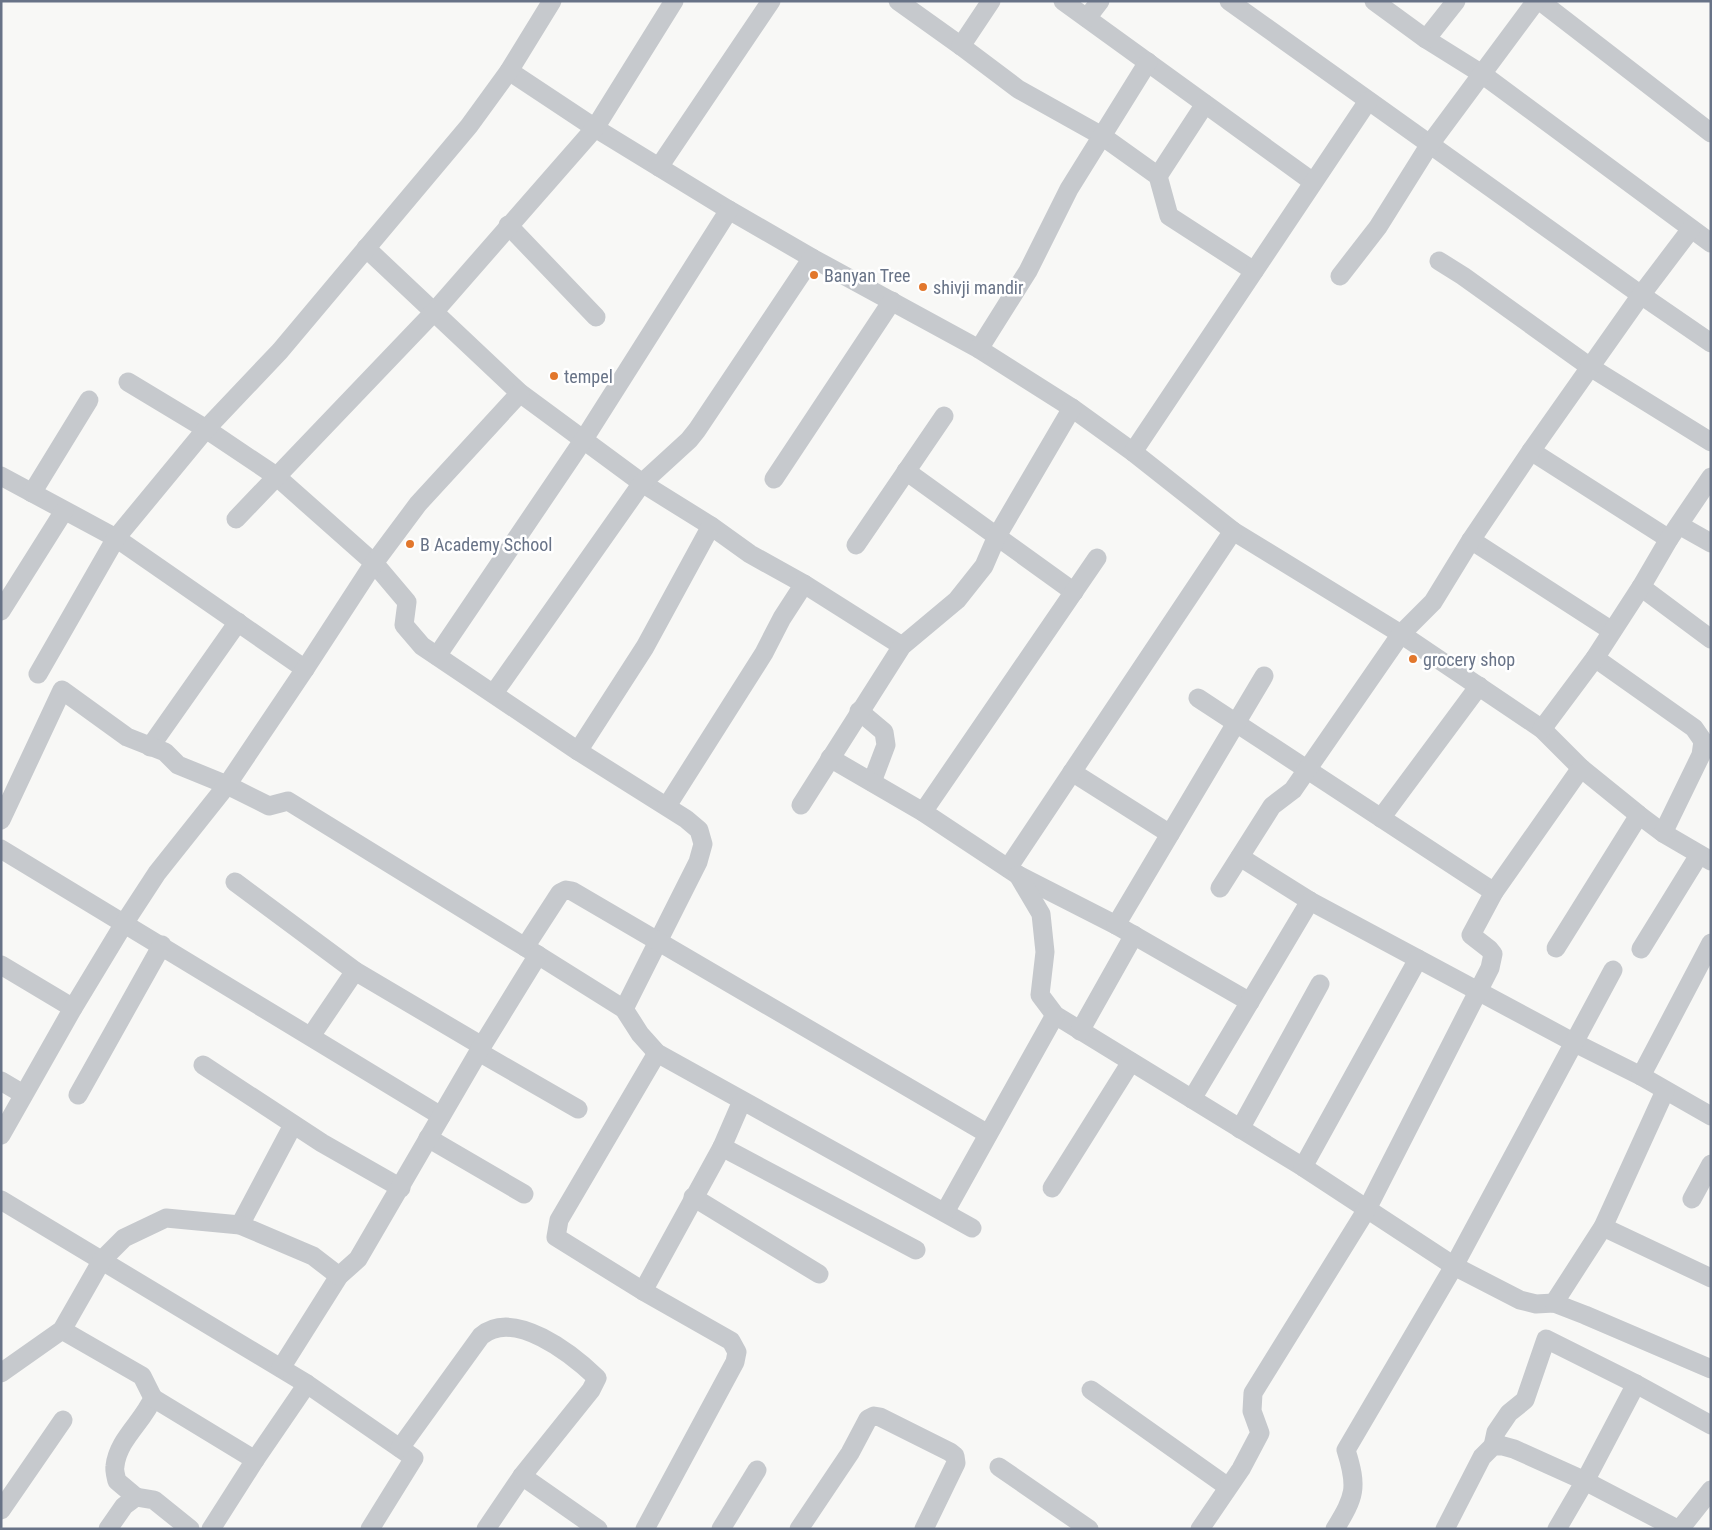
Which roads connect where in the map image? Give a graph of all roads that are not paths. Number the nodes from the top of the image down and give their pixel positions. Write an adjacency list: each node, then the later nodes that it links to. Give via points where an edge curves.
1 (552, 1): 18 (street)
2 (674, 1): 22 (street)
3 (771, 1): 26 (street)
4 (898, 1): 16 (street)
5 (991, 1): 16 (street)
6 (1063, 1): 14 (street)
7 (1100, 1): 14 (street)
8 (1229, 1): 13 (street)
9 (1374, 1): 15 (street)
10 (1456, 1): 15 (street)
11 (1536, 1): 19 (street)
12 (1540, 1): 23 (street)
13 (1249, 7): 20 (street)
14 (1087, 18): 17 (street)
15 (1426, 39): 19 (street)
16 (961, 46): 24 (street, via 1018,89)
17 (1148, 62): 21 (street); 24 (street)
18 (509, 70): 22 (street); 33 (street, via 469,126)
19 (1482, 74): 25 (street); 31 (street)
20 (1368, 101): 25 (street); 28 (street)
21 (1205, 104): 27 (street); 28 (street)
22 (595, 128): 26 (street); 30 (street)
23 (1711, 133)
24 (1102, 136): 27 (street); 43 (street, via 1069,189 1028,271)
25 (1430, 144): 37 (street, via 1378,227); 38 (street)
26 (659, 167): 29 (street)
27 (1158, 176): 36 (street, via 1169,216)
28 (1313, 182): 36 (street)
29 (729, 210): 34 (street); 51 (street)
30 (508, 225): 40 (street); 41 (street)
31 (1691, 229): 32 (street); 38 (street)
32 (1711, 243)
33 (366, 248): 40 (street); 50 (street, via 280,351)
34 (812, 258): 39 (street); 60 (street, via 696,430)
35 (1439, 261): 44 (street)
36 (1254, 271): 54 (street)
37 (1340, 276)
38 (1641, 295): 42 (street); 44 (street)
39 (892, 301): 43 (street); 59 (street)
40 (434, 312): 46 (street); 57 (street)
41 (596, 317)
42 (1711, 343)
43 (979, 349): 48 (street)
44 (1590, 367): 52 (street); 53 (street)
45 (128, 382): 50 (street)
46 (520, 393): 51 (street); 73 (street, via 418,504)
47 (89, 400): 61 (street)
48 (1072, 408): 54 (street); 67 (street)
49 (944, 416): 55 (street)
50 (206, 429): 57 (street); 68 (street)
51 (584, 439): 60 (street); 83 (street)
52 (1711, 442)
53 (1531, 451): 66 (street); 69 (street)
54 (1133, 452): 65 (street)
55 (906, 472): 67 (street); 71 (street)
56 (1, 476): 61 (street)
57 (276, 476): 63 (street); 73 (street)
58 (1711, 477): 66 (street)
59 (774, 479)
60 (642, 482): 64 (street); 89 (street)
61 (32, 493): 62 (street)
62 (64, 511): 68 (street); 77 (street)
63 (236, 519)
64 (711, 526): 74 (street, via 750,554); 95 (street, via 645,647)
65 (1233, 531): 80 (street); 99 (street)
66 (1674, 532): 70 (street); 75 (street)
67 (997, 536): 76 (street); 82 (street, via 984,566 958,600)
68 (116, 538): 78 (street); 86 (street)
69 (1471, 540): 79 (street); 80 (street, via 1433,602)
70 (1711, 544)
71 (856, 545)
72 (1097, 558): 76 (street)
73 (374, 563): 83 (street, via 407,602 404,625 422,646); 85 (street)
74 (804, 584): 82 (street); 103 (street)
75 (1641, 587): 79 (street); 81 (street)
76 (1074, 592): 104 (street)
77 (1, 611)
78 (238, 622): 85 (street); 94 (street)
79 (1612, 631): 84 (street)
80 (1401, 634): 88 (street); 98 (street)
81 (1711, 639)
82 (902, 646): 91 (street)
83 (437, 656): 89 (street)
84 (1595, 658): 93 (street); 108 (street, via 1694,728 1703,741 1701,756)
85 (305, 669): 101 (street)
86 (38, 674)
87 (1264, 676): 92 (street)
88 (1479, 686): 93 (street); 106 (street)
89 (494, 693): 95 (street)
90 (1198, 698): 92 (street)
91 (859, 711): 96 (street); 100 (street, via 884,732 886,745)
92 (1236, 723): 98 (street); 109 (street)
93 (1542, 729): 97 (street)
94 (150, 747): 101 (street, via 165,752 178,765); 107 (street, via 126,737 62,690)
95 (578, 751): 103 (street)
96 (830, 758): 100 (street); 102 (street)
97 (1582, 768): 105 (street); 116 (street)
98 (1307, 769): 106 (street); 111 (street, via 1293,790 1272,806)
99 (1072, 772): 109 (street); 113 (street)
100 (872, 782): 104 (street)
101 (226, 784): 118 (street, via 157,873); 126 (street, via 270,806 288,801)
102 (801, 805)
103 (668, 806): 121 (street, via 699,830 703,844 698,862)
104 (924, 812): 113 (street)
105 (1639, 815): 108 (street); 124 (street)
106 (1381, 818): 116 (street)
107 (1, 820)
108 (1664, 833): 112 (street)
109 (1170, 834): 119 (street)
110 (1, 849): 118 (street)
111 (1240, 857): 115 (street); 117 (street)
112 (1705, 858): 125 (street)
113 (1013, 871): 119 (street); 136 (street, via 1042,914 1045,952 1040,994)
114 (235, 882): 130 (street)
115 (1220, 888)
116 (1494, 892): 132 (street, via 1472,935 1494,954)
117 (1310, 901): 127 (street); 133 (street)
118 (125, 922): 123 (street); 134 (street)
119 (1116, 925): 120 (street)
120 (1134, 935): 133 (street); 137 (street)
121 (657, 941): 126 (street, via 581,895 566,890 560,893); 135 (street); 156 (street)
122 (1711, 943): 144 (street)
123 (162, 945): 138 (street); 148 (street)
124 (1556, 948)
125 (1641, 949)
126 (532, 951): 135 (street); 140 (street)
127 (1418, 959): 132 (street); 161 (street)
128 (1, 964): 134 (street)
129 (1613, 970): 139 (street)
130 (355, 971): 138 (street); 140 (street)
131 (1320, 984): 155 (street)
132 (1478, 991): 139 (street); 168 (street)
133 (1250, 1002): 149 (street)
134 (73, 1008): 147 (street)
135 (624, 1010): 141 (street)
136 (1055, 1015): 137 (street); 156 (street)
137 (1080, 1031): 142 (street)
138 (311, 1036): 152 (street)
139 (1574, 1042): 144 (street); 175 (street)
140 (480, 1049): 151 (street); 152 (street)
141 (657, 1053): 150 (street); 179 (street, via 559,1220 556,1238)
142 (1131, 1062): 149 (street); 163 (street)
143 (203, 1065): 154 (street)
144 (1641, 1076): 146 (street)
145 (1, 1081): 147 (street)
146 (1665, 1092): 153 (street); 171 (street)
147 (24, 1094): 157 (street)
148 (78, 1095)
149 (1192, 1099): 155 (street)
150 (742, 1101): 159 (street); 169 (street)
151 (578, 1109)
152 (441, 1116): 158 (street)
153 (1711, 1116)
154 (293, 1125): 162 (street); 170 (street)
155 (1240, 1129): 161 (street)
156 (988, 1134): 169 (street)
157 (1, 1135)
158 (428, 1138): 162 (street); 164 (street)
159 (722, 1147): 165 (street); 173 (street)
160 (1711, 1164): 166 (street)
161 (1303, 1167): 168 (street)
162 (401, 1188): 177 (street, via 358,1259)
163 (1052, 1188)
164 (524, 1194)
165 (693, 1198): 176 (street); 179 (street)
166 (1692, 1199)
167 (1, 1200): 174 (street)
168 (1367, 1209): 175 (street); 198 (street, via 1253,1393 1252,1411 1260,1433)
169 (945, 1212): 172 (street)
170 (240, 1225): 174 (street, via 166,1218 124,1238); 177 (street, via 313,1256)
171 (1603, 1227): 178 (street); 180 (street)
172 (972, 1228)
173 (916, 1250)
174 (102, 1260): 181 (street); 182 (street)
175 (1454, 1266): 180 (street, via 1520,1300 1536,1304); 214 (street, via 1346,1450 1354,1488 1348,1508)
176 (819, 1274)
177 (339, 1276): 182 (street)
178 (1711, 1278)
179 (643, 1291): 208 (street, via 731,1341 737,1352 735,1362)
180 (1554, 1303): 184 (street)
181 (62, 1330): 183 (street); 188 (street, via 142,1376)
182 (281, 1368): 185 (street)
183 (3, 1369)
184 (1711, 1369)
185 (307, 1384): 192 (street); 193 (street)
186 (1636, 1384): 190 (street); 191 (street, via 1546,1339 1525,1400 1509,1413 1496,1432); 197 (street)
187 (1091, 1390): 198 (street)
188 (153, 1398): 193 (street); 200 (street, via 123,1443 115,1466 117,1481)
189 (63, 1420): 201 (street)
190 (1711, 1425)
191 (1493, 1446): 197 (street, via 1514,1449); 215 (street, via 1482,1457)
192 (400, 1448): 196 (street, via 481,1336 488,1330 513,1327 535,1334 582,1364 597,1378 592,1390); 205 (street, via 414,1458)
193 (255, 1460): 204 (street)
194 (1000, 1466): 212 (street)
195 (758, 1470): 209 (street)
196 (522, 1476): 206 (street); 207 (street)
197 (1585, 1481): 216 (street); 217 (street)
198 (1228, 1487): 213 (street)
199 (1711, 1490): 217 (street)
200 (136, 1497): 202 (street, via 124,1506); 203 (street, via 154,1500)
201 (1, 1510)
202 (108, 1529)
203 (190, 1529)
204 (211, 1529)
205 (370, 1529)
206 (486, 1529)
207 (598, 1529)
208 (645, 1529)
209 (721, 1529)
210 (800, 1529): 211 (street, via 850,1453 868,1419 874,1416 955,1456 956,1463)
211 (924, 1529)
212 (1089, 1529)
213 (1200, 1529)
214 (1335, 1529)
215 (1445, 1529)
216 (1557, 1529)
217 (1679, 1529)

